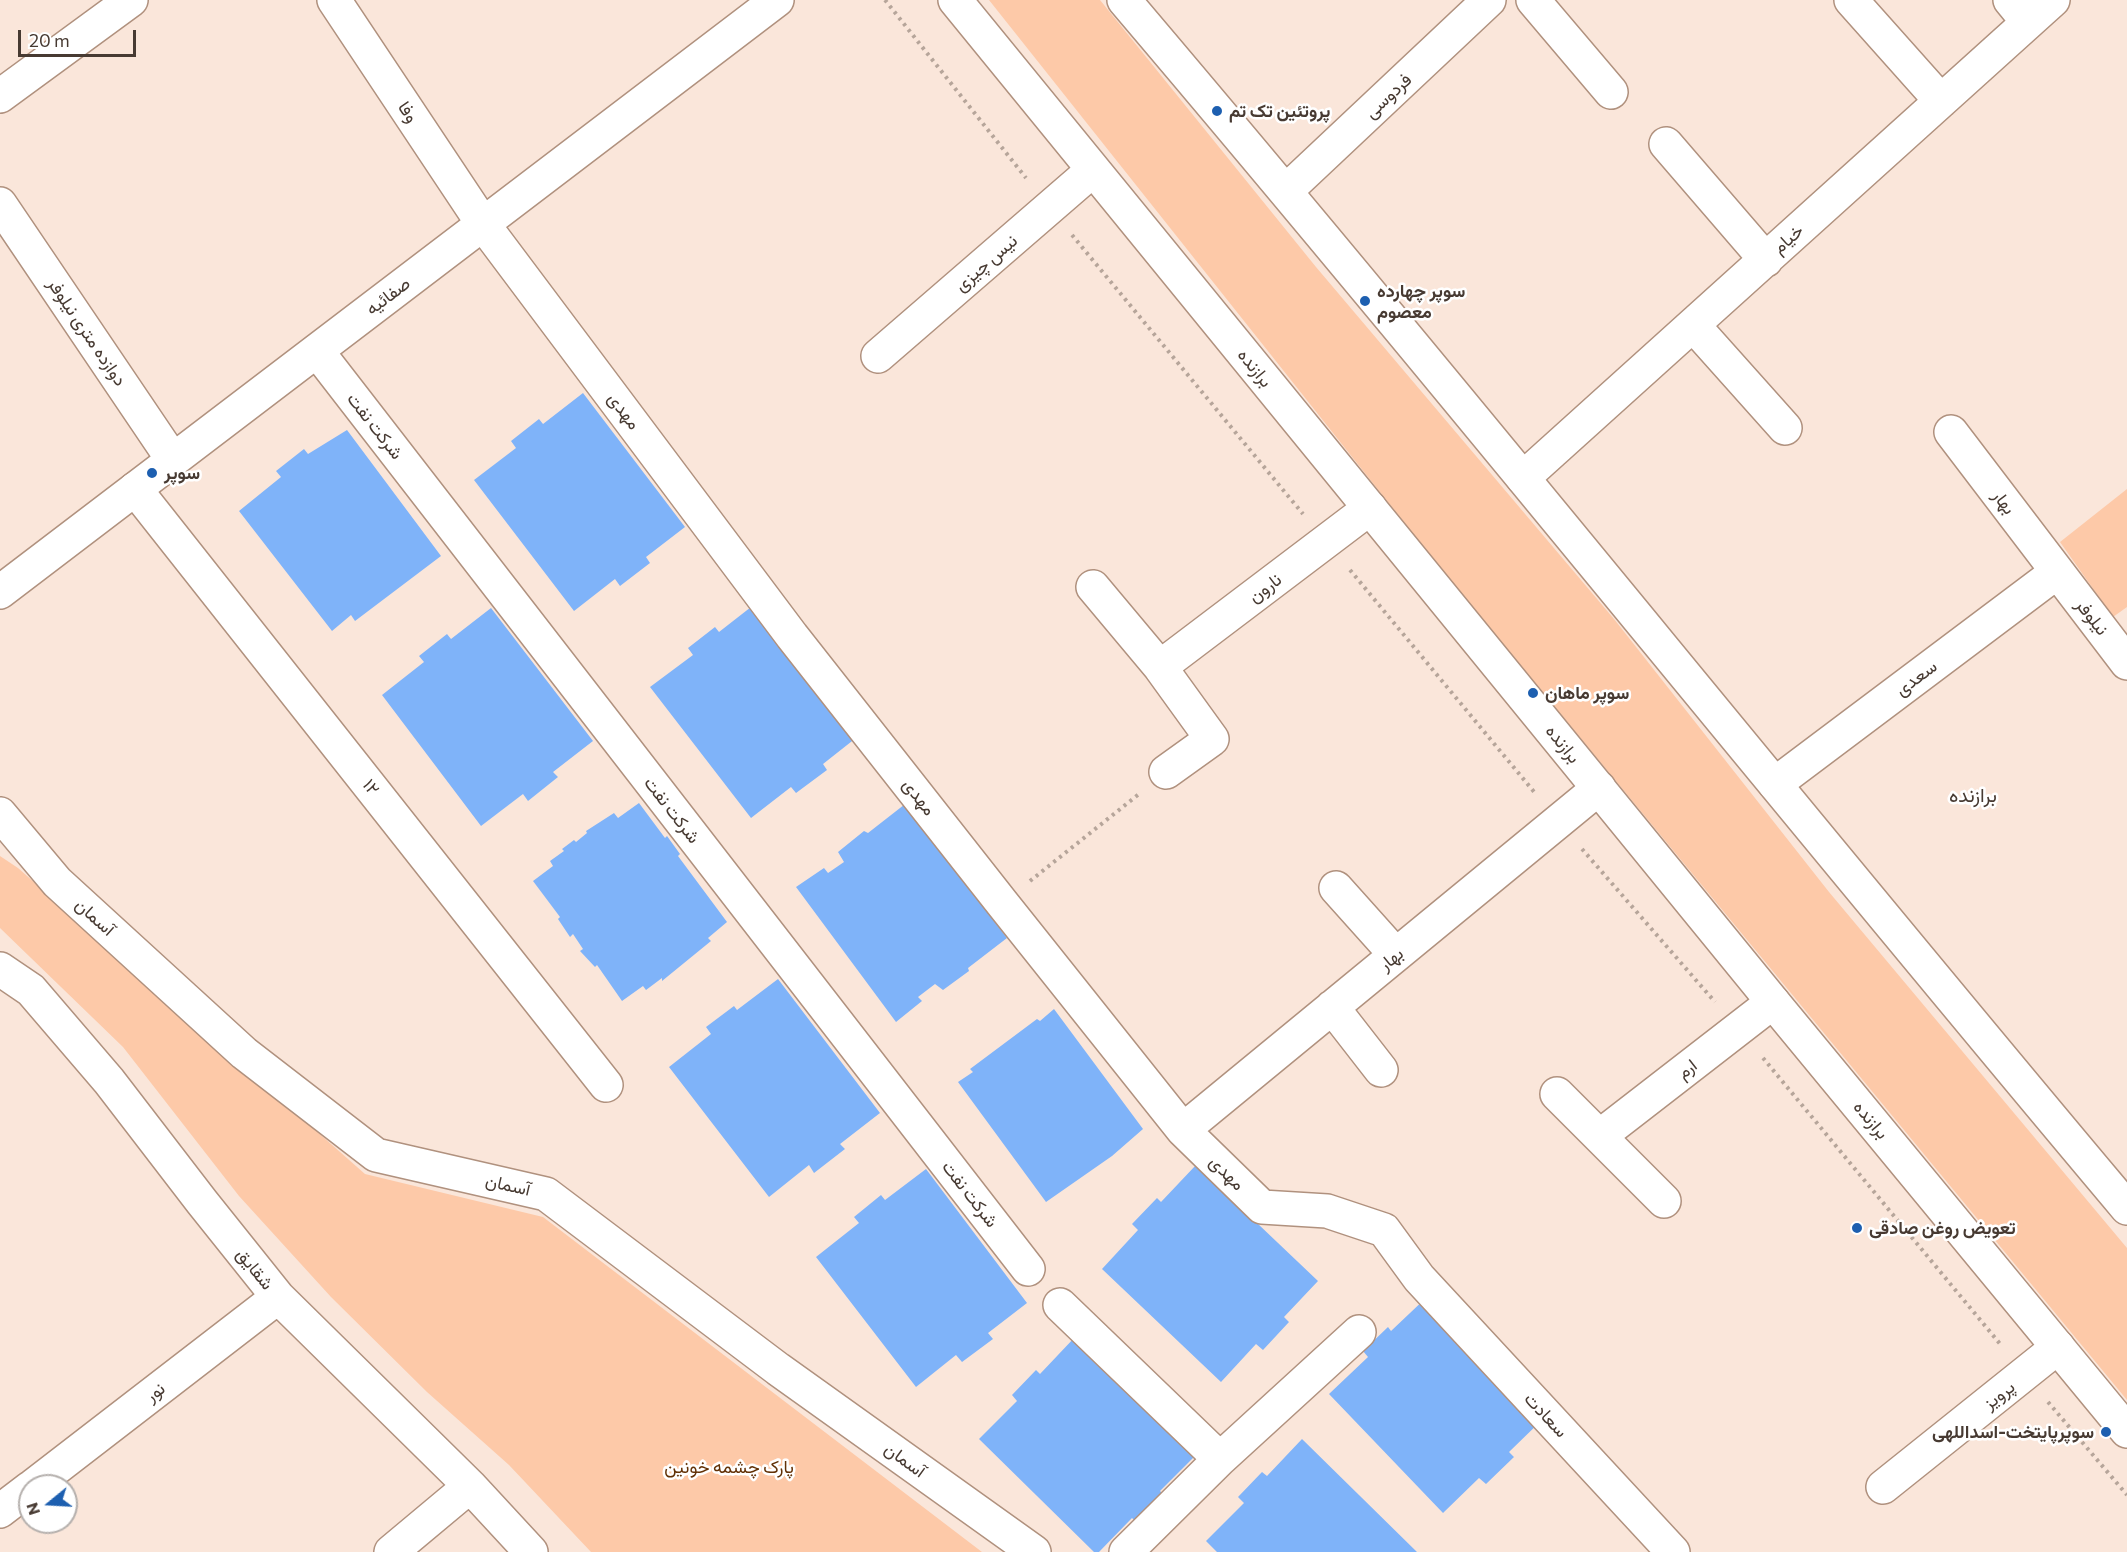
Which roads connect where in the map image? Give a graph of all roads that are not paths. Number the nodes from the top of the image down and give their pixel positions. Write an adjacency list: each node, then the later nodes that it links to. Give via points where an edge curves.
1 (131, 0): 12 (street)
2 (334, 0): 18 (street, وفا)
3 (777, 0): 18 (street, صفائیه)
4 (955, 0): 15 (street, برازنده)
5 (1124, 0): 16 (street)
6 (1489, 0): 16 (street, فردوسی)
7 (1533, 0): 11 (street)
8 (1851, 0): 13 (street)
9 (2053, 0): 10 (street, خیام)
10 (2019, 11): 13 (street, خیام)
11 (1611, 92)
12 (0, 96)
13 (1941, 101): 19 (street, خیام)
14 (1666, 144): 19 (street)
15 (1094, 170): 22 (street, نیس چیزی); 28 (street, برازنده)
16 (1286, 191): 26 (street)
17 (0, 204): 25 (street, دوازده متری نیلوفر)
18 (483, 224): 21 (street, صفائیه); 46 (street, مهدی, via 792,636)
19 (1766, 260): 20 (street, خیام)
20 (1693, 325): 23 (street); 26 (street, خیام)
21 (317, 351): 25 (street, صفائیه); 50 (street, شرکت نفت)
22 (878, 356)
23 (1785, 429)
24 (1951, 432): 29 (street, بهار)
25 (173, 460): 27 (street, صفائیه)
26 (1524, 478): 35 (street)
27 (135, 489): 31 (street, صفائیه); 44 (street, ۱۲)
28 (1370, 508): 33 (street, نارون); 36 (street, برازنده)
29 (2057, 572): 32 (street, نیلوفر); 35 (street, سعدی)
30 (1093, 587): 33 (street)
31 (0, 592)
32 (2127, 663)
33 (1160, 668): 34 (street, via 1212,739)
34 (1166, 772)
35 (1775, 784): 49 (street)
36 (1599, 788): 39 (street, بهار); 41 (street, برازنده)
37 (0, 814): 65 (street, آسمان, via 57,882 236,1045 376,1155 546,1194 778,1369)
38 (1336, 888): 39 (street)
39 (1396, 955): 42 (street, بهار)
40 (0, 969): 52 (street, شقایق, via 31,990 109,1081)
41 (1773, 1002): 47 (street, ارم); 55 (street, برازنده)
42 (1332, 1007): 43 (street); 46 (street, بهار)
43 (1381, 1070)
44 (606, 1085)
45 (1557, 1094): 47 (street)
46 (1183, 1130): 51 (street, مهدی, via 1262,1207 1327,1211 1384,1230)
47 (1600, 1136): 48 (street)
48 (1664, 1201)
49 (2127, 1208)
50 (1028, 1269)
51 (1419, 1278): 67 (street, سعادت)
52 (278, 1297): 58 (street, نور); 59 (street, شقایق)
53 (1060, 1305): 57 (street)
54 (1359, 1332): 57 (street)
55 (2058, 1347): 56 (street, برازنده); 60 (street, پرویز)
56 (2127, 1431)
57 (1220, 1459): 66 (street)
58 (48, 1474)
59 (470, 1486): 63 (street); 64 (street, شقایق)
60 (1882, 1487)
61 (18, 1497): 62 (street, نور)
62 (0, 1511)
63 (391, 1552)
64 (531, 1552)
65 (1034, 1552)
66 (1126, 1552)
67 (1672, 1552)

